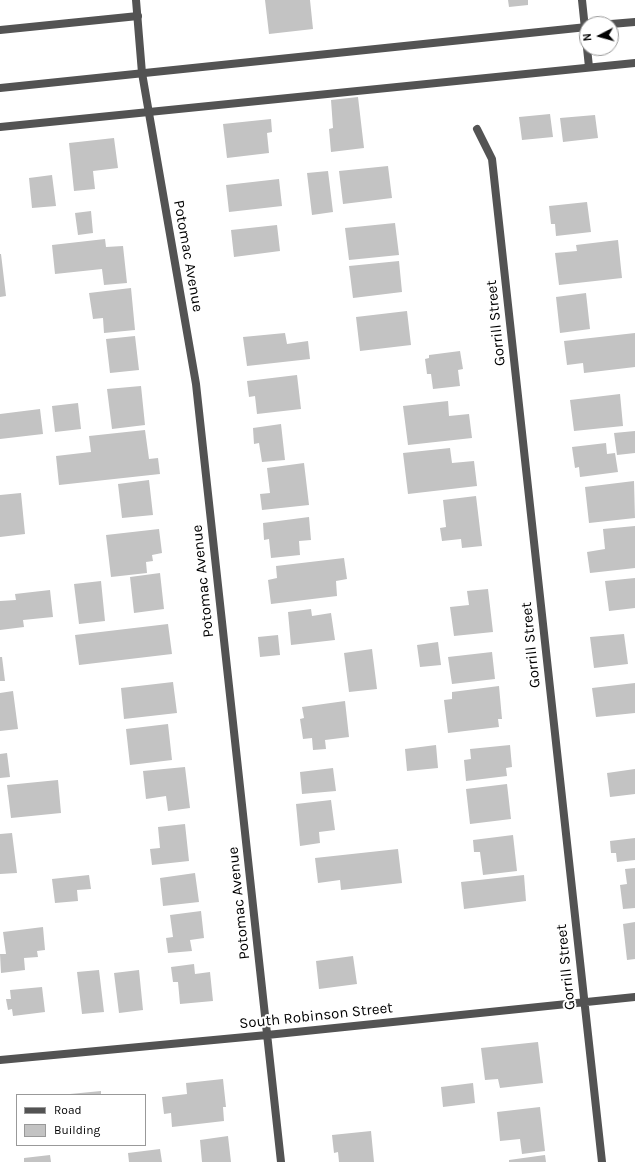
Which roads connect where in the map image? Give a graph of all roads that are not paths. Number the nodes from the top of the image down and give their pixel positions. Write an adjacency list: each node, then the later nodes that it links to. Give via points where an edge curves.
1 (136, 0): 3 (street, Potomac Avenue)
2 (582, 0): 4 (street)
3 (138, 16): 8 (street); 12 (street, Potomac Avenue)
4 (584, 16)
5 (635, 22): 6 (street)
6 (619, 23)
7 (579, 28): 12 (street)
8 (0, 30)
9 (588, 56): 11 (street)
10 (635, 63): 11 (street)
11 (589, 67): 14 (street)
12 (142, 73): 13 (street); 14 (street, Potomac Avenue)
13 (0, 88)
14 (149, 112): 15 (street); 19 (street, Potomac Avenue, via 196,384)
15 (0, 127)
16 (477, 129): 18 (street, Gorrill Street, via 492,159)
17 (635, 997): 18 (street, South Robinson Street)
18 (584, 1002): 19 (street, South Robinson Street); 22 (street, Gorrill Street)
19 (267, 1035): 20 (street, South Robinson Street); 21 (street, Potomac Avenue)
20 (0, 1060)
21 (281, 1162)
22 (602, 1162)

